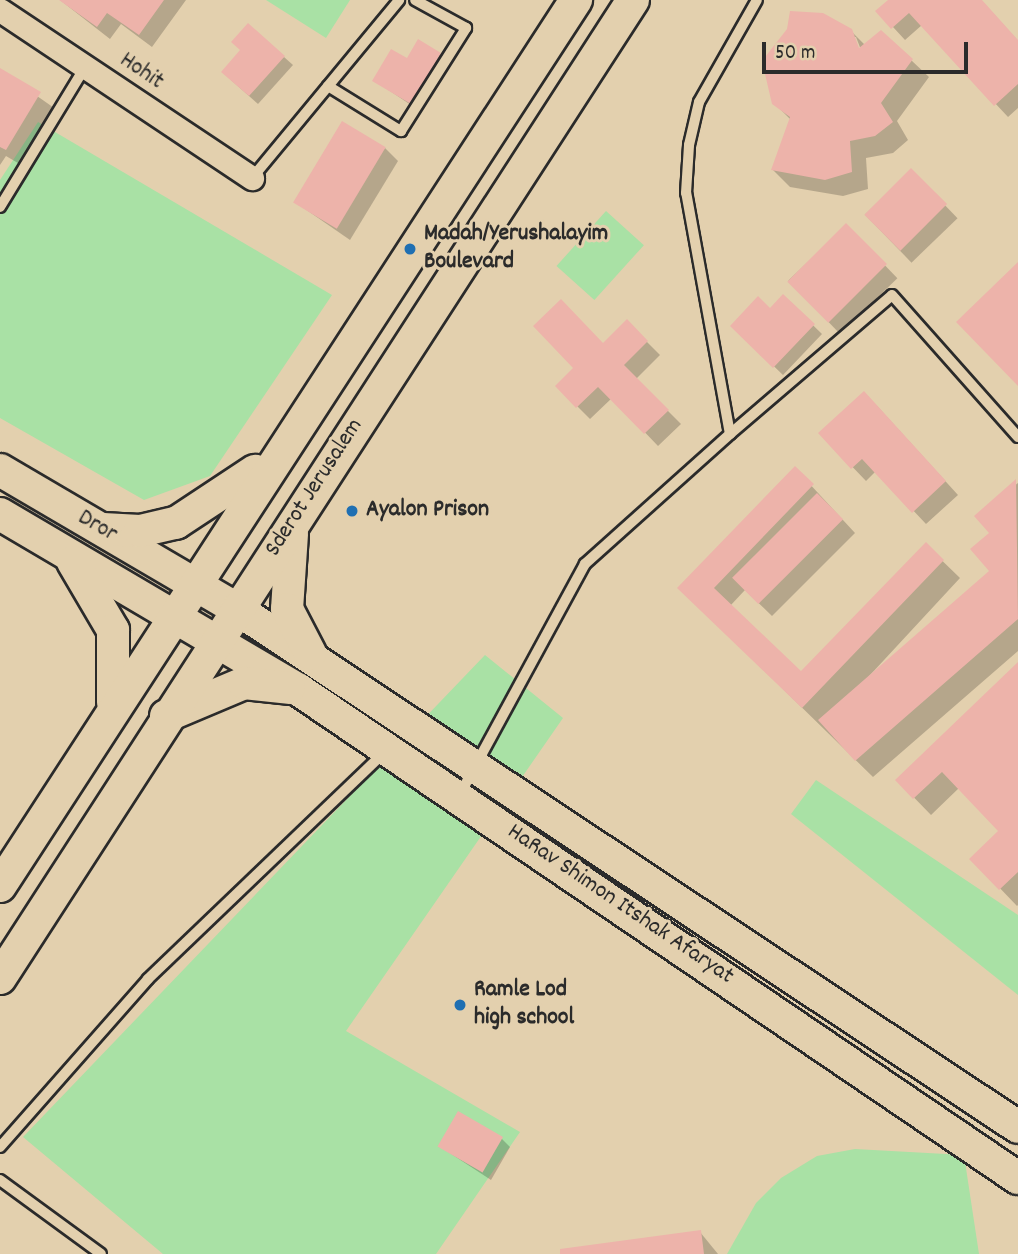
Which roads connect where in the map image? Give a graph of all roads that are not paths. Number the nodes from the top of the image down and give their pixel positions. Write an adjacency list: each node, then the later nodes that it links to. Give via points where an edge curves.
1 (399, 0): 8 (lane)
2 (415, 0): 8 (lane, via 466,28 401,131)
3 (633, 0): 16 (main road, Sderot Jerusalem)
4 (757, 0): 11 (lane, via 699,102 689,145 686,193)
5 (0, 10): 7 (street, Hohit)
6 (562, 14): 13 (main road, Sderot Jerusalem)
7 (85, 67): 9 (street, Hohit); 10 (lane)
8 (328, 86): 9 (lane)
9 (252, 178)
10 (2, 201)
11 (730, 434): 12 (lane, via 892,295); 28 (lane, via 585,564)
12 (1018, 437)
13 (275, 455): 17 (main road, via 229,493 176,523 140,531); 19 (main road, Sderot Jerusalem)
14 (0, 470): 17 (main road, Dror)
15 (0, 514): 18 (main road, Dror)
16 (295, 522): 20 (main road, Sderot Jerusalem); 23 (main road, via 287,609)
17 (99, 529): 19 (main road, Dror)
18 (60, 549): 21 (main road, Dror); 25 (main road, via 93,586 113,630 117,666)
19 (194, 583): 20 (main road, Dror); 21 (main road, Sderot Jerusalem)
20 (237, 608): 22 (main road, Sderot Jerusalem); 23 (main road, HaRav Shimon Itshak Afaryat)
21 (173, 612): 22 (main road, Dror); 25 (main road, Sderot Jerusalem)
22 (218, 638): 24 (main road, HaRav Shimon Itshak Afaryat); 26 (main road, Sderot Jerusalem)
23 (318, 663): 28 (main road, HaRav Shimon Itshak Afaryat)
24 (299, 690): 26 (main road, via 244,683); 27 (main road, HaRav Shimon Itshak Afaryat)
25 (111, 709): 30 (main road, Sderot Jerusalem)
26 (165, 717): 31 (main road, Sderot Jerusalem)
27 (388, 749): 29 (main road, HaRav Shimon Itshak Afaryat); 33 (lane, via 148,979)
28 (478, 768): 29 (lane); 32 (main road, HaRav Shimon Itshak Afaryat)
29 (459, 796): 34 (main road, HaRav Shimon Itshak Afaryat)
30 (0, 886)
31 (0, 978)
32 (1018, 1127)
33 (0, 1147)
34 (1018, 1178)
35 (0, 1180): 36 (lane)
36 (101, 1254)

